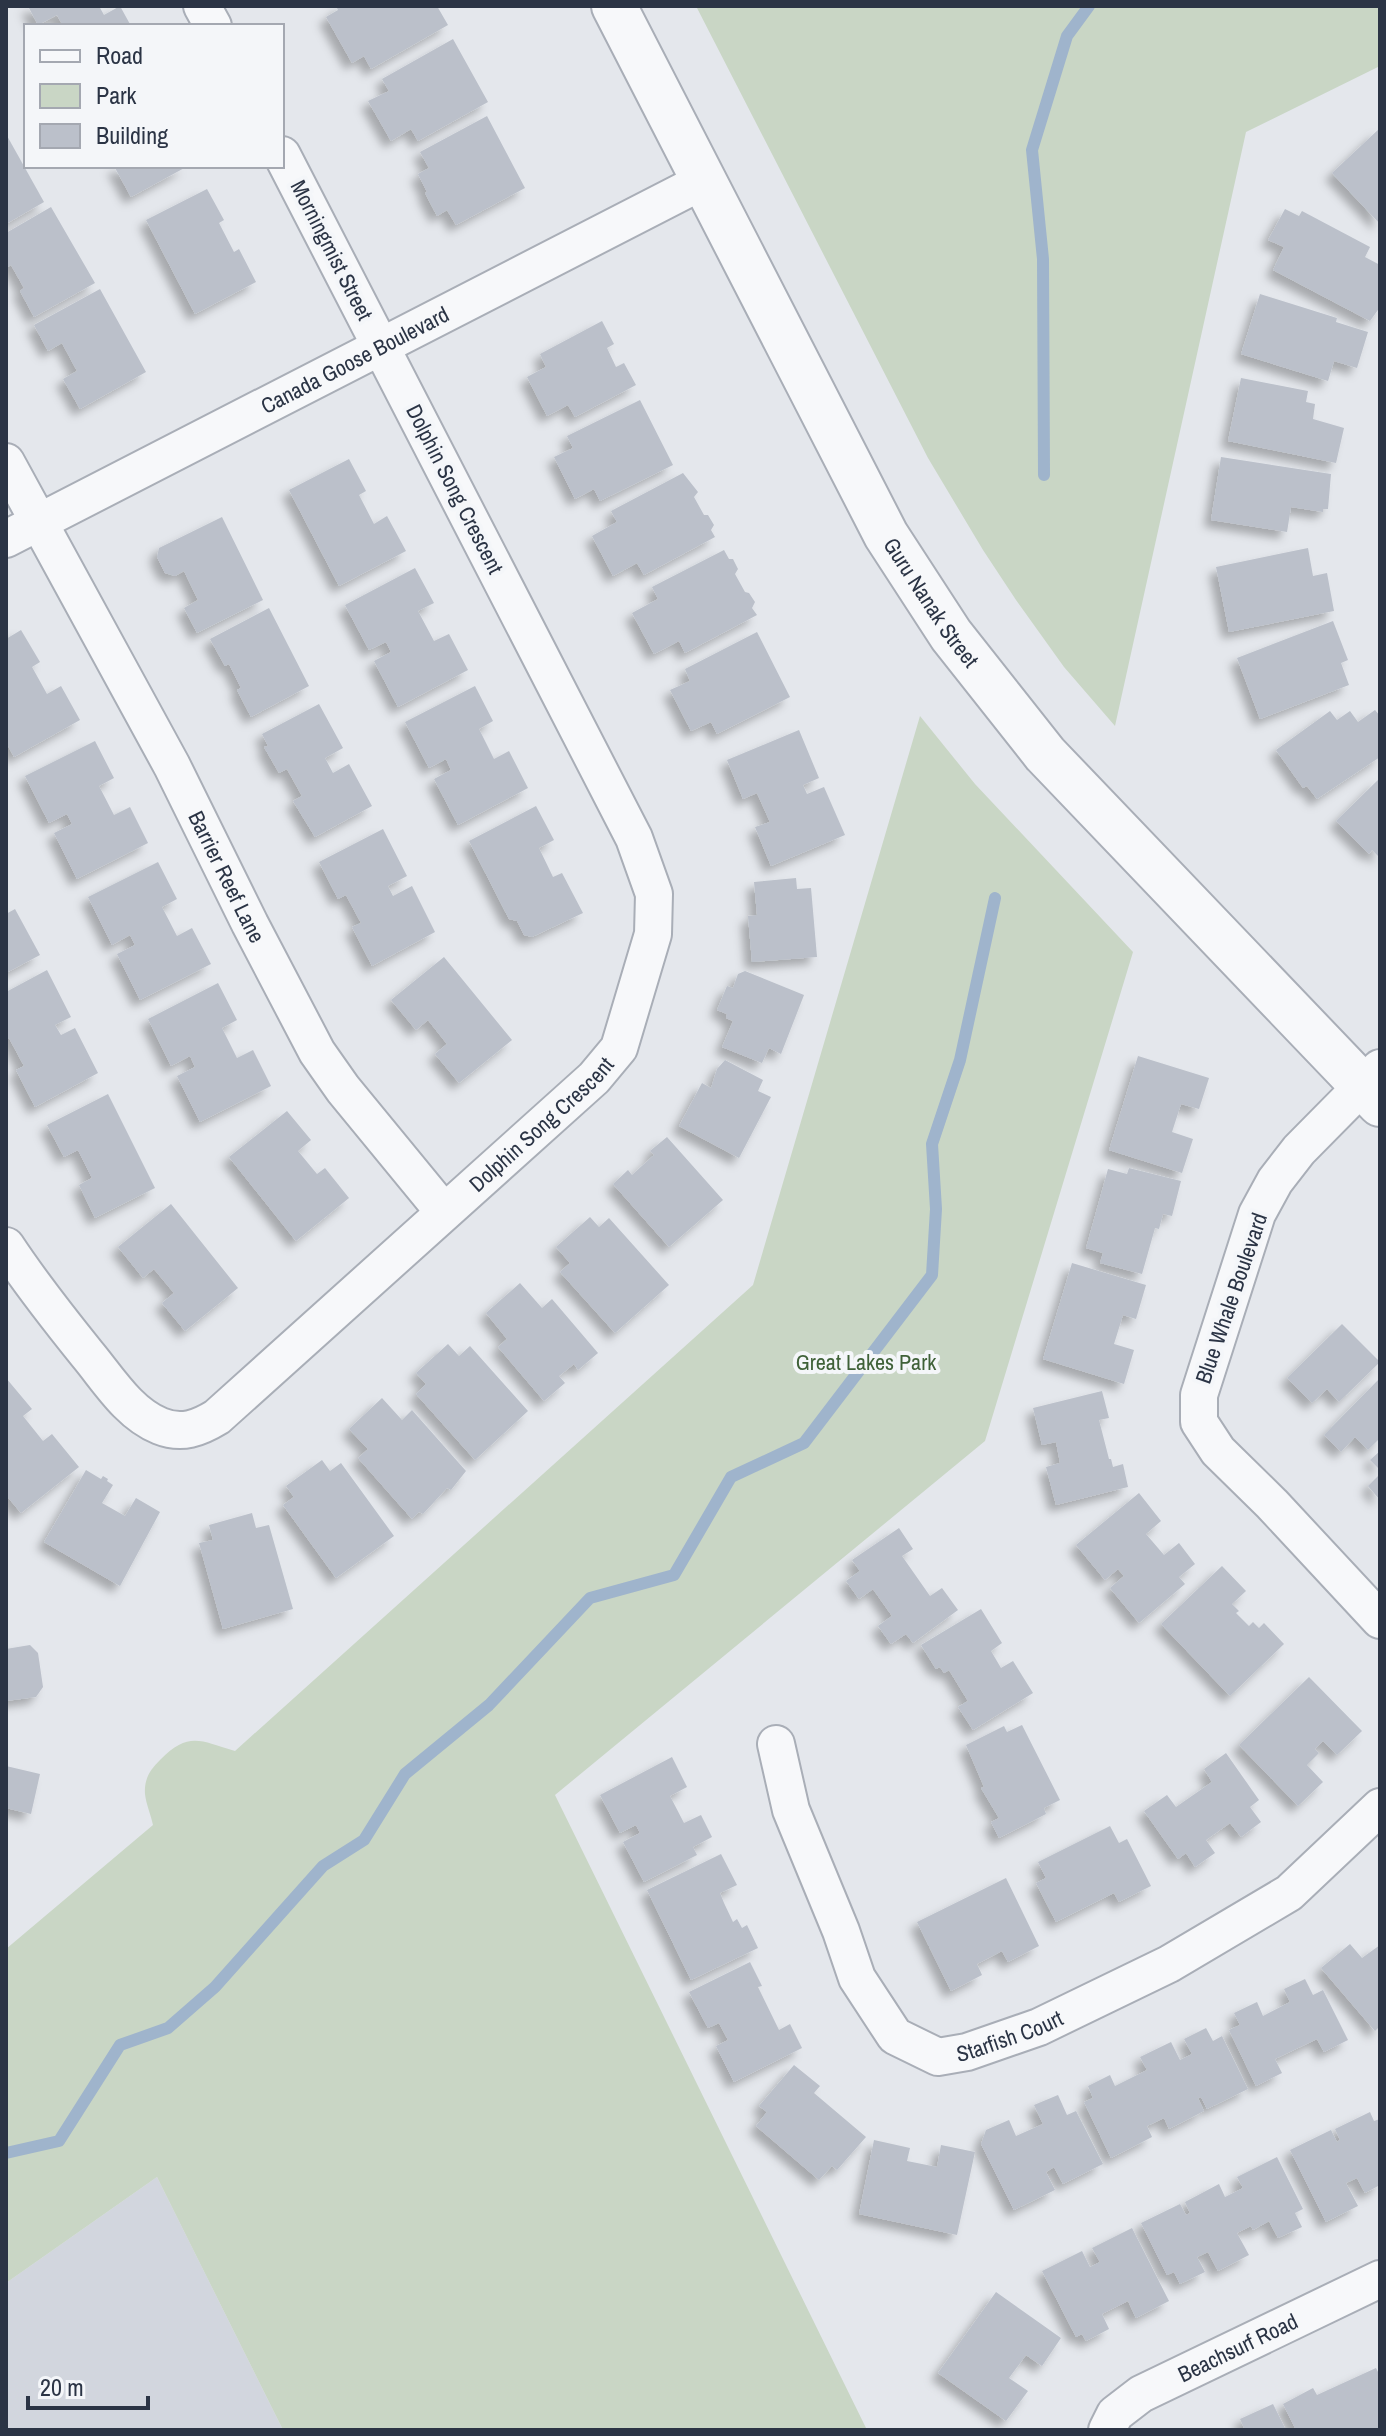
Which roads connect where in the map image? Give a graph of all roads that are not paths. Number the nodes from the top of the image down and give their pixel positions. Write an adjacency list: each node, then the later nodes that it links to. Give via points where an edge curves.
1 (202, 6): 3 (street)
2 (614, 6): 5 (street, Guru Nanak Street)
3 (212, 24)
4 (284, 159): 6 (street, Morningmist Street)
5 (705, 180): 6 (street, Canada Goose Boulevard); 10 (street, Guru Nanak Street, via 886,535 951,635 1045,754)
6 (381, 346): 8 (street, Canada Goose Boulevard); 11 (street, Dolphin Song Crescent, via 634,838 654,894 653,934 619,1048 567,1106)
7 (6, 462): 8 (street, Barrier Reef Lane)
8 (39, 521): 9 (street, Canada Goose Boulevard); 11 (street, Barrier Reef Lane, via 172,766 317,1052)
9 (6, 539)
10 (1374, 1086): 13 (street, Blue Whale Boulevard, via 1299,1150 1257,1214 1199,1395 1199,1422 1218,1451)
11 (444, 1212): 12 (street, Dolphin Song Crescent, via 217,1417 197,1429 161,1426 126,1402)
12 (6, 1246)
13 (1380, 1620)
14 (776, 1744): 15 (street, Starfish Court, via 791,1810 857,1978 895,2036 938,2057 1039,2027 1183,1956 1289,1893)
15 (1380, 1807)
16 (1380, 2279): 17 (street, Beachsurf Road, via 1141,2394 1115,2414)
17 (1107, 2430)

